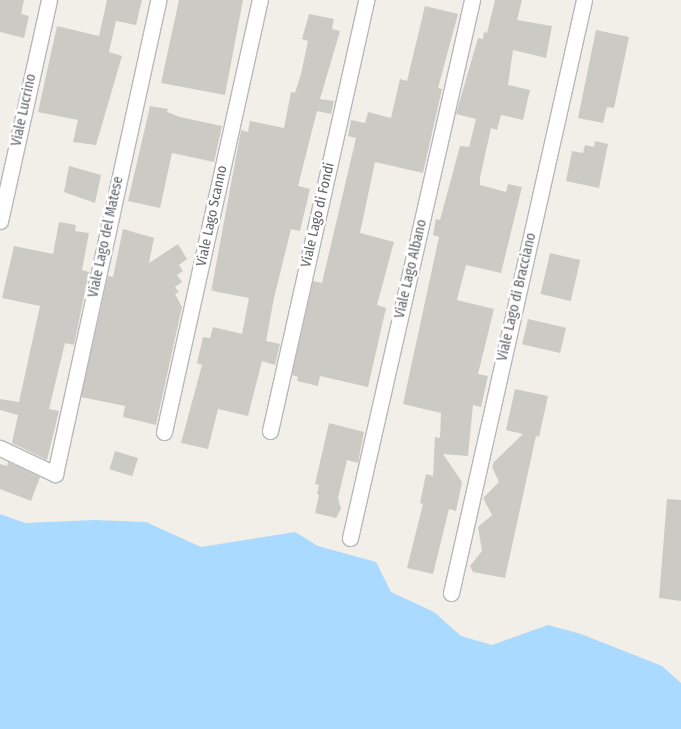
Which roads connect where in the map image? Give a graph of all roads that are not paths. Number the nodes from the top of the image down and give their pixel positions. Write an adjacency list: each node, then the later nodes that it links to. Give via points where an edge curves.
1 (49, 0): 7 (street, Viale Lucrino)
2 (158, 0): 10 (street, Viale Lago del Matese, via 55,474)
3 (260, 0): 9 (street, Viale Lago Scanno)
4 (366, 0): 8 (street, Viale Lago di Fondi)
5 (472, 0): 11 (street, Viale Lago Albano)
6 (584, 0): 12 (street, Viale Lago di Bracciano)
7 (0, 220)
8 (270, 431)
9 (164, 432)
10 (0, 448)
11 (350, 538)
12 (451, 594)

